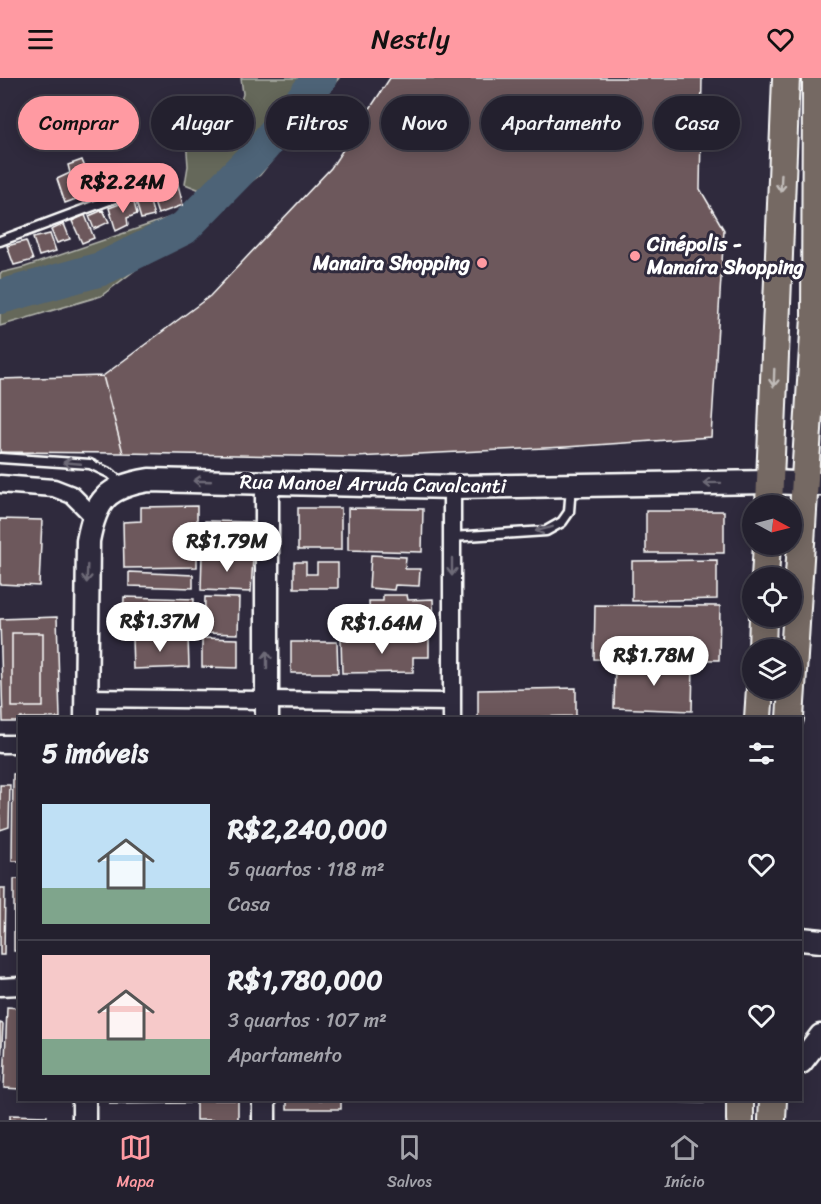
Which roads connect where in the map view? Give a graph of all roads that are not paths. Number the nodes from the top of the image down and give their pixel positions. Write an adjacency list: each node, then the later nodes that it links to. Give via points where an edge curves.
1 (786, 78): 12 (main road, one-way to 12)
2 (816, 78): 8 (main road)
3 (120, 196): 4 (lane)
4 (0, 241)
5 (0, 458): 9 (lane, one-way to 5, via 111,474 90,464)
6 (0, 484): 13 (street, via 54,488 72,495)
7 (267, 484): 9 (main road, Rua Manoel Arruda Cavalcanti, one-way to 9, via 149,480); 11 (main road, Rua Manoel Arruda Cavalcanti); 19 (main road, one-way to 7)
8 (814, 484): 12 (main road, Rua Manoel Arruda Cavalcanti); 15 (main road)
9 (123, 486): 13 (main road, Rua Manoel Arruda Cavalcanti, via 102,500)
10 (571, 486): 11 (main road, Rua Manoel Arruda Cavalcanti); 12 (main road, Rua Manoel Arruda Cavalcanti, one-way to 10); 14 (lane, one-way to 14, via 569,512 562,522 546,531)
11 (452, 487): 14 (street)
12 (770, 494)
13 (93, 516): 18 (main road, one-way to 18, via 88,541)
14 (452, 537): 20 (street, one-way to 20)
15 (797, 639)
16 (759, 699): 21 (main road)
17 (791, 699): 22 (main road)
18 (86, 708): 19 (street)
19 (267, 709): 20 (street)
20 (452, 710)
21 (758, 717)
22 (790, 717)
23 (0, 744): 24 (street)
24 (18, 744)
25 (802, 939): 26 (main road)
26 (821, 941)
27 (18, 986): 28 (street)
28 (0, 987)
29 (821, 1036): 30 (main road)
30 (802, 1061)
31 (84, 1101): 34 (main road)
32 (264, 1101): 35 (main road)
33 (741, 1101): 36 (main road)
34 (84, 1120)
35 (264, 1120)
36 (740, 1120)

